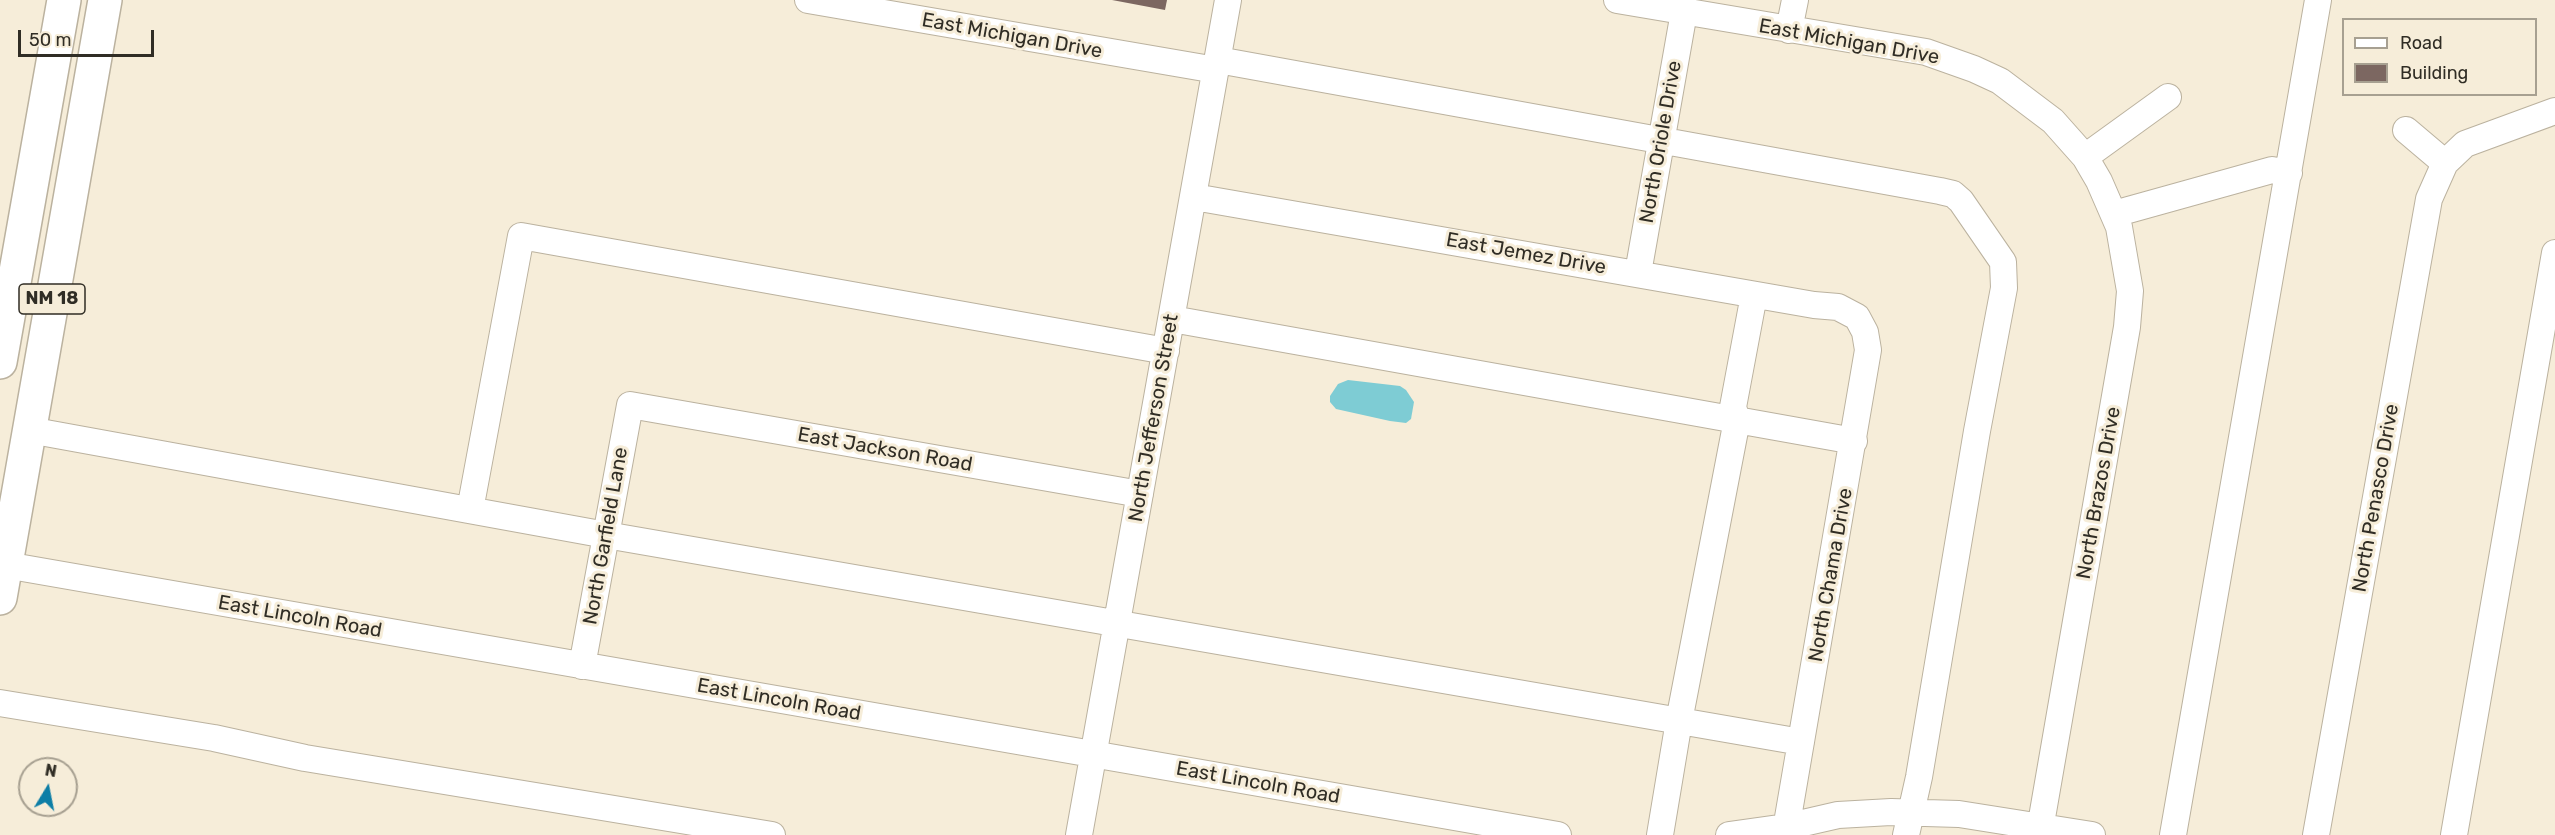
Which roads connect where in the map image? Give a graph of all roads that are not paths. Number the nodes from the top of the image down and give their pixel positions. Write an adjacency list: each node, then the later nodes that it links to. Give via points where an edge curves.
1 (64, 0): 26 (main road, NM 18)
2 (105, 0): 29 (main road, NM 18)
3 (808, 0): 10 (street, East Michigan Drive)
4 (1228, 0): 10 (street, North Jefferson Street)
5 (1617, 0): 8 (street, East Michigan Drive)
6 (1795, 0): 9 (street)
7 (2318, 0): 17 (street)
8 (1684, 12): 9 (street, East Michigan Drive); 14 (street, North Oriole Drive)
9 (1789, 30): 15 (street, East Michigan Drive, via 1926,52 1974,69 2029,101)
10 (1217, 65): 14 (street, East Michigan Drive); 18 (street, North Jefferson Street)
11 (2168, 97): 15 (street)
12 (2555, 111): 16 (street, via 2465,144)
13 (2406, 130): 16 (street)
14 (1661, 141): 21 (street, North Oriole Drive); 42 (street, East Michigan Drive, via 1953,195 2003,262 2004,288)
15 (2085, 157): 19 (street, North Brazos Drive)
16 (2445, 163): 53 (street, North Penasco Drive, via 2429,199)
17 (2289, 172): 19 (street, via 2272,170); 52 (street)
18 (1194, 197): 21 (street, East Jemez Drive); 24 (street, North Jefferson Street)
19 (2114, 214): 45 (street, North Brazos Drive, via 2120,227 2130,291 2127,327)
20 (2555, 253): 54 (street)
21 (1638, 273): 22 (street, East Jemez Drive)
22 (1754, 295): 23 (street, East Jemez Drive, via 1838,308); 28 (street, via 1733,408)
23 (1857, 317): 30 (street, North Chama Drive, via 1868,350)
24 (1172, 319): 25 (street, North Jefferson Street); 28 (street)
25 (1166, 351): 31 (street, North Jefferson Street); 32 (street, via 521,237)
26 (0, 362)
27 (630, 405): 31 (street, East Jackson Road); 33 (street, North Garfield Lane)
28 (1737, 420): 30 (street); 39 (street)
29 (29, 430): 32 (street); 34 (main road, NM 18)
30 (1854, 441): 40 (street, North Chama Drive)
31 (1140, 494): 36 (street, North Jefferson Street)
32 (471, 510): 33 (street)
33 (606, 535): 36 (street); 37 (street, North Garfield Lane)
34 (3, 565): 35 (main road, NM 18); 37 (street, East Lincoln Road)
35 (0, 598)
36 (1118, 623): 39 (street); 41 (street, North Jefferson Street)
37 (582, 666): 41 (street, East Lincoln Road)
38 (0, 703): 46 (street)
39 (1679, 721): 40 (street); 49 (street)
40 (1801, 742): 44 (street, North Chama Drive)
41 (1095, 754): 43 (street, East Lincoln Road); 47 (street, North Jefferson Street)
42 (1909, 824): 44 (street, via 1838,815); 45 (street, via 1959,814)
43 (1509, 831): 48 (street, East Lincoln Road)
44 (1785, 831): 50 (street)
45 (2040, 831): 51 (street)
46 (772, 835)
47 (1079, 835)
48 (1558, 835)
49 (1660, 835)
50 (1728, 835)
51 (2092, 835)
52 (2173, 835)
53 (2316, 835)
54 (2454, 835)

